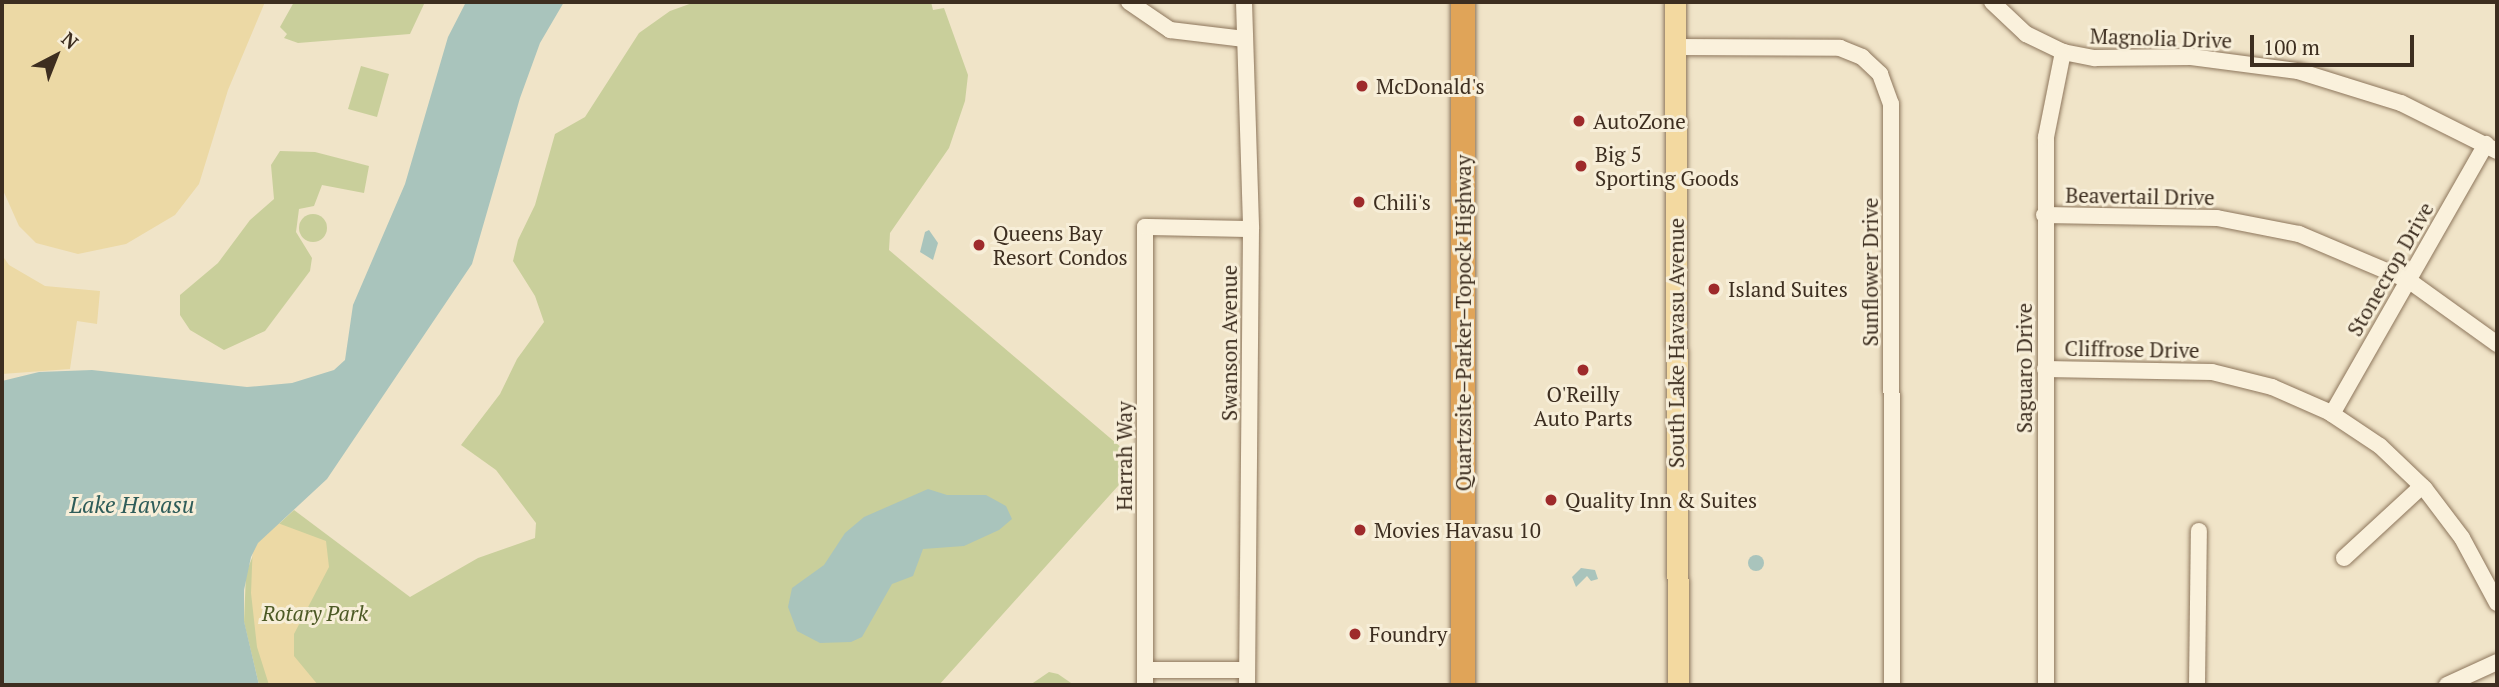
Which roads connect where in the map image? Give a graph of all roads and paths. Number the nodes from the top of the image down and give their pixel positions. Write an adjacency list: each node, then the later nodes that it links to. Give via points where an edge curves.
1 (1129, 2): 6 (street, via 1170,30)
2 (1244, 2): 6 (street, Swanson Avenue)
3 (1463, 2): 23 (highway, Quartzsite–Parker–Topock Highway)
4 (1675, 2): 7 (main road, South Lake Havasu Avenue)
5 (1992, 2): 8 (street, Magnolia Drive, via 2026,34)
6 (1244, 39): 11 (street, Swanson Avenue)
7 (1675, 47): 24 (main road, South Lake Havasu Avenue); 25 (street, Sunflower Drive, via 1840,48 1862,57 1880,74 1891,104)
8 (2063, 51): 9 (street, Magnolia Drive, via 2095,58 2191,57 2298,71 2401,103); 10 (street, Saguaro Drive, via 2046,137)
9 (2491, 148): 12 (street, Stonecrop Drive)
10 (2045, 215): 12 (street, Beavertail Drive, via 2175,215 2258,224 2338,247); 14 (street, Saguaro Drive)
11 (1251, 229): 21 (street, Harrah Way, via 1145,227); 22 (street, Swanson Avenue)
12 (2408, 280): 13 (street, Beavertail Drive); 15 (street, Stonecrop Drive)
13 (2497, 344)
14 (2045, 369): 15 (street, Cliffrose Drive, via 2212,372 2272,387); 26 (street, Saguaro Drive)
15 (2332, 414): 16 (street, Cliffrose Drive, via 2380,446)
16 (2423, 486): 18 (street); 19 (street, Cliffrose Drive, via 2462,538)
17 (2199, 531): 27 (street)
18 (2344, 558)
19 (2497, 603)
20 (2497, 662): 28 (street)
21 (1145, 678): 22 (street)
22 (1247, 678)
23 (1463, 685)
24 (1678, 685)
25 (1892, 685)
26 (2046, 685)
27 (2197, 685)
28 (2447, 685)

